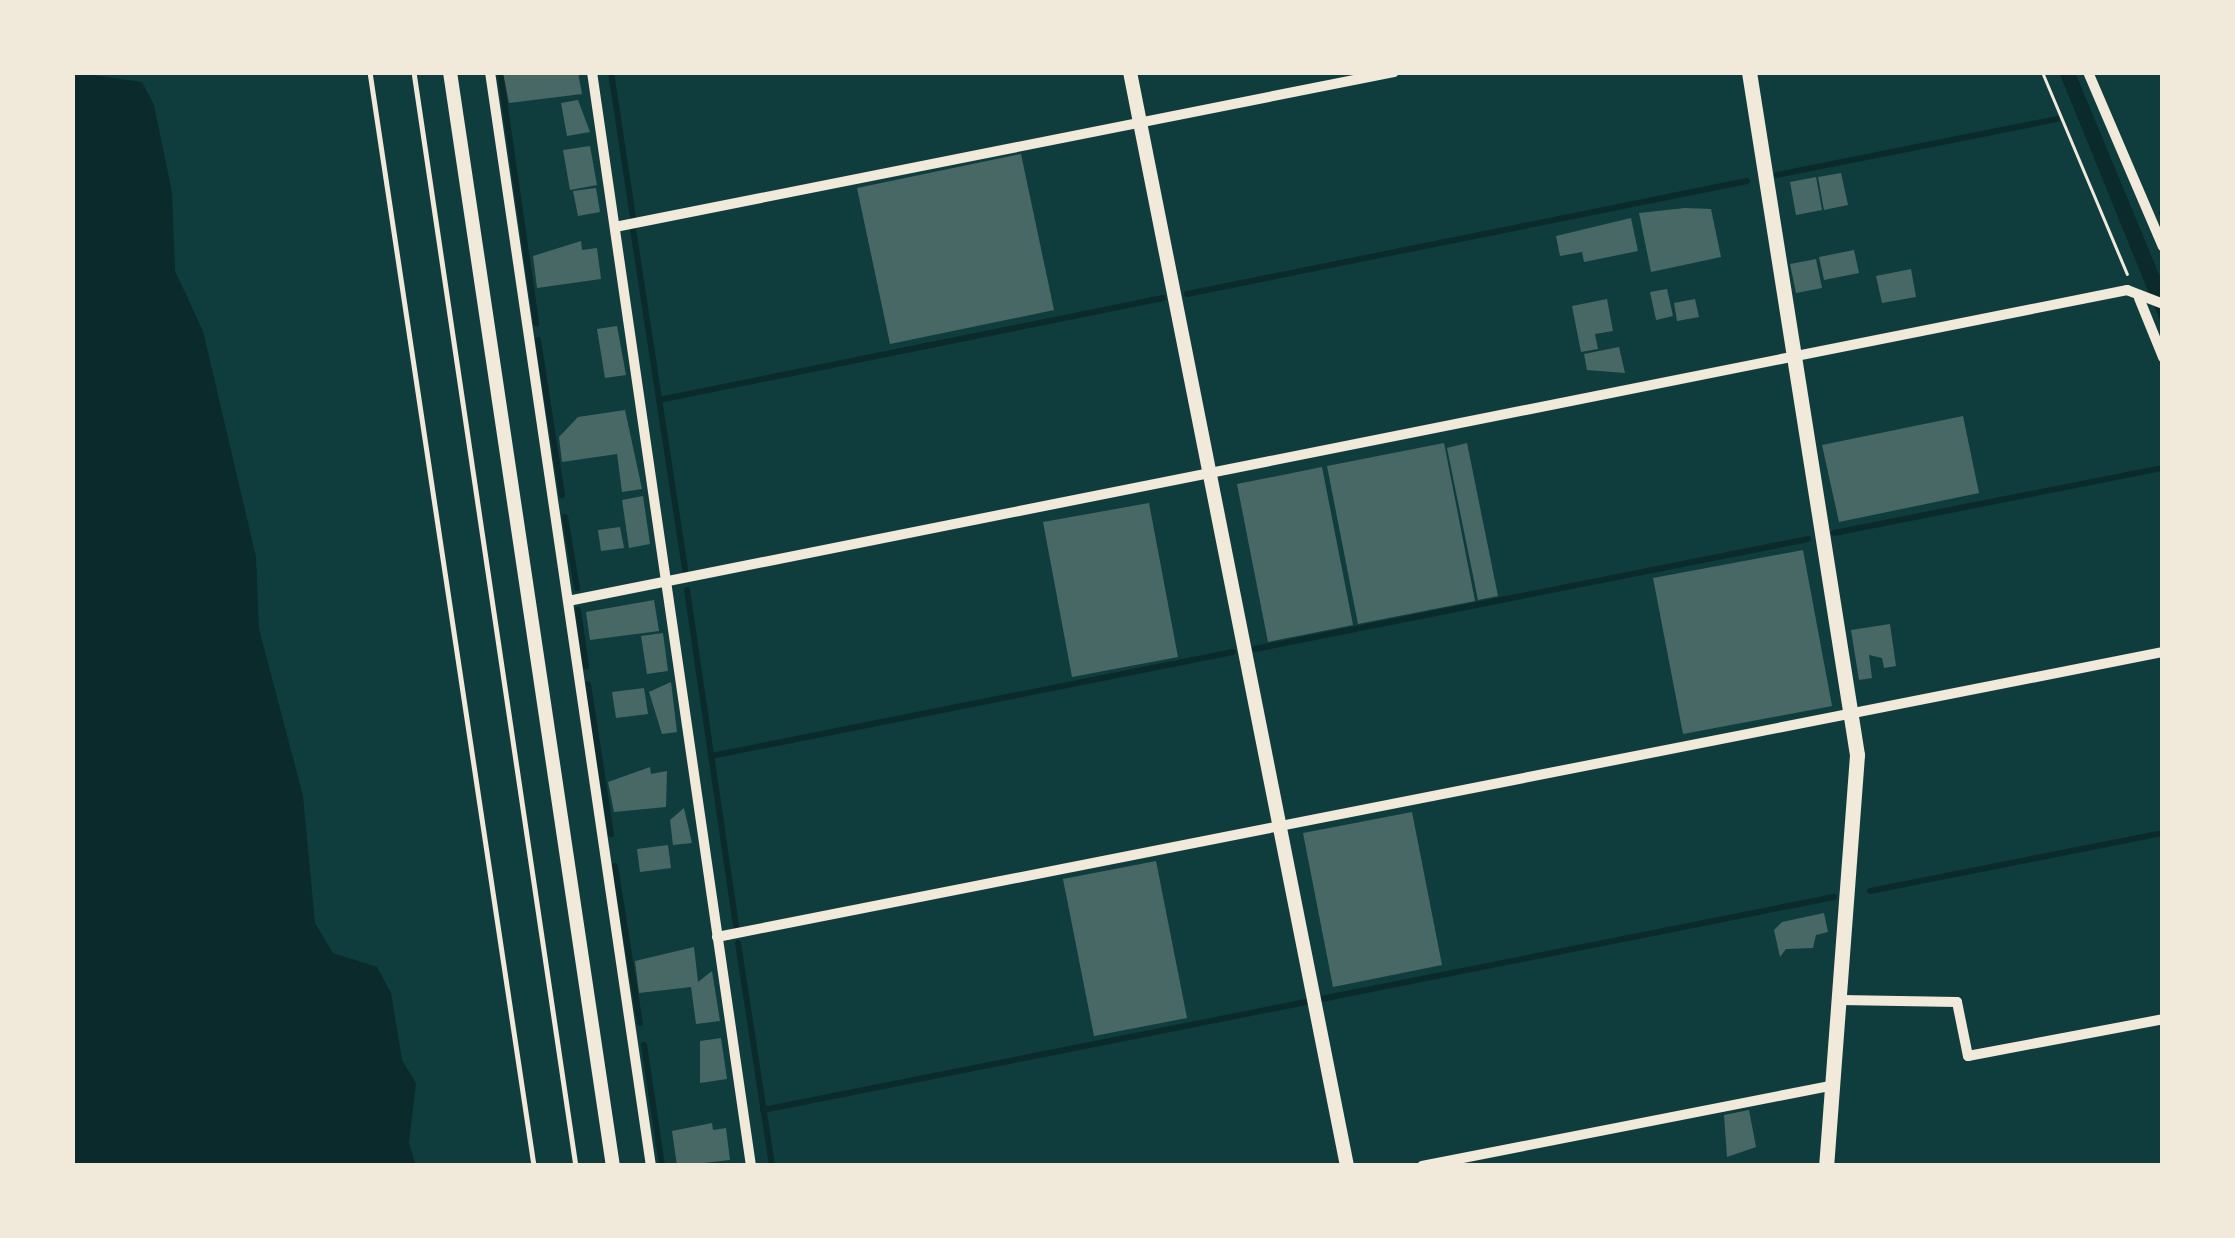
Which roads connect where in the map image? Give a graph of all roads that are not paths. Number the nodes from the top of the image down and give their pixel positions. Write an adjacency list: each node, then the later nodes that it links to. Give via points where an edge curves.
1 (370, 72): 27 (lane)
2 (414, 72): 28 (lane)
3 (450, 72): 29 (street)
4 (490, 72): 19 (street)
5 (592, 72): 11 (street)
6 (1130, 72): 10 (street)
7 (1394, 72): 10 (street)
8 (1749, 72): 16 (main road)
9 (2088, 72): 12 (street)
10 (1140, 123): 11 (street); 17 (street)
11 (615, 227): 18 (street)
12 (2163, 247)
13 (2139, 298): 14 (street); 15 (street); 16 (street, via 2127,290)
14 (2163, 304)
15 (2163, 357)
16 (1796, 358): 17 (street); 21 (main road)
17 (1207, 475): 18 (street); 22 (street)
18 (667, 584): 19 (street); 23 (street)
19 (568, 601): 30 (street)
20 (2163, 652): 21 (street)
21 (1851, 711): 22 (street); 24 (main road, via 1859,800)
22 (1280, 826): 23 (street); 32 (street)
23 (717, 937): 31 (street)
24 (1841, 1000): 25 (street, via 1957,1002 1968,1056); 26 (main road)
25 (2163, 1019)
26 (1834, 1085): 33 (street); 34 (main road)
27 (534, 1166)
28 (576, 1166)
29 (613, 1166)
30 (651, 1166)
31 (751, 1166)
32 (1347, 1166)
33 (1423, 1166)
34 (1826, 1166)

